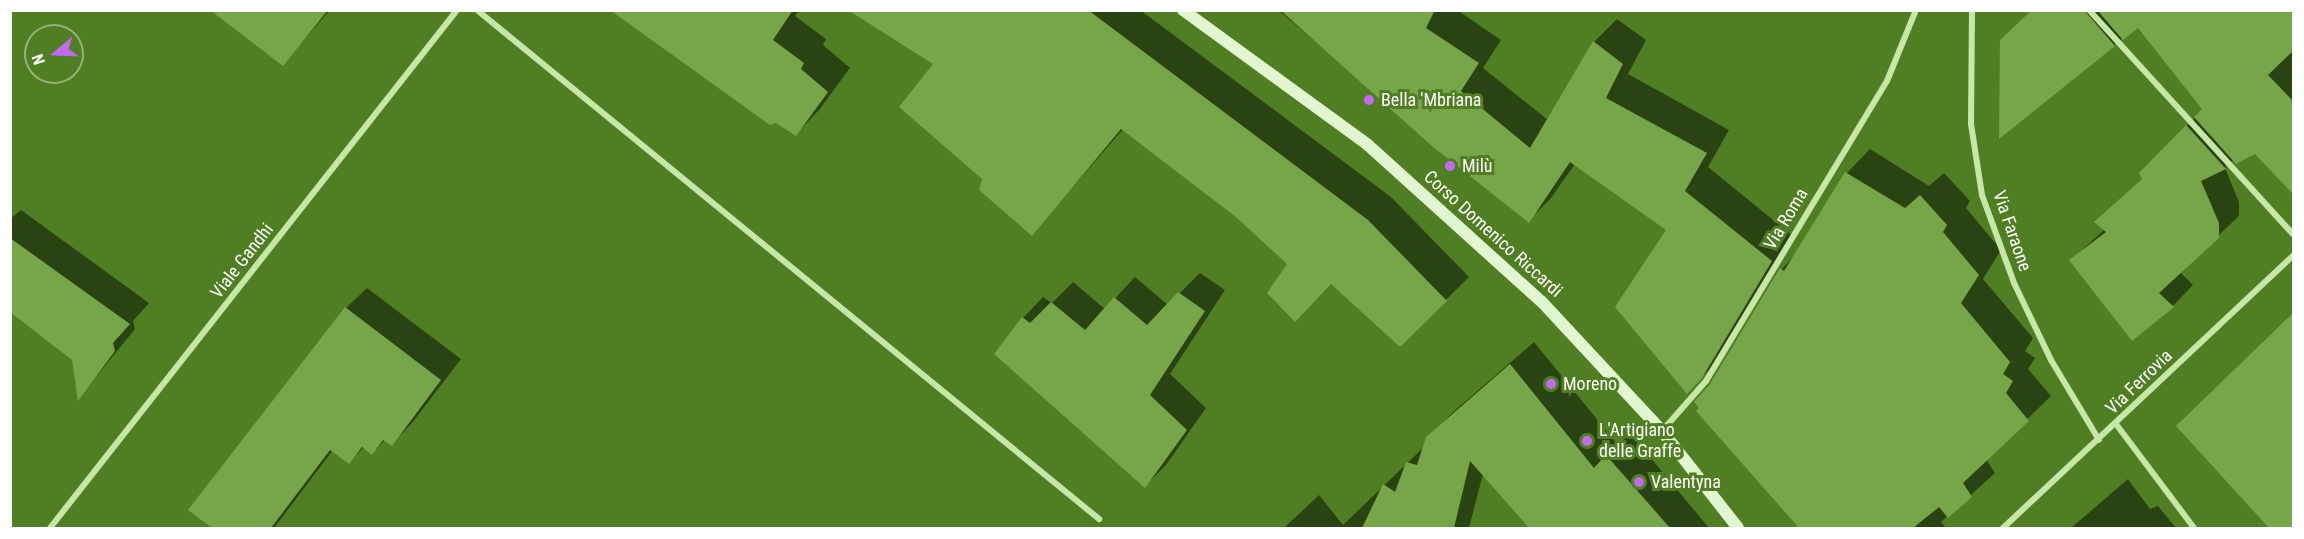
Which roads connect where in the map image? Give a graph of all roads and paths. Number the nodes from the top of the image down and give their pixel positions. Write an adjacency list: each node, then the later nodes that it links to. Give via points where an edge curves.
1 (457, 10): 13 (street, Viale Gandhi)
2 (477, 10): 12 (street)
3 (1183, 10): 10 (main road, Corso Domenico Riccardi, via 1368,145 1542,302)
4 (1916, 10): 10 (street, Via Roma, via 1887,81 1706,381)
5 (1971, 10): 11 (street, Via Faraone, via 1971,124 1982,195 2019,292 2051,360)
6 (2089, 10): 7 (street)
7 (2294, 235)
8 (2294, 255): 9 (street, Via Ferrovia)
9 (2116, 424): 11 (street, Via Ferrovia); 16 (street)
10 (1662, 431): 14 (main road, Corso Domenico Riccardi)
11 (2099, 440): 15 (street, Via Ferrovia)
12 (1099, 519)
13 (50, 528)
14 (1738, 528)
15 (2003, 528)
16 (2194, 528)

